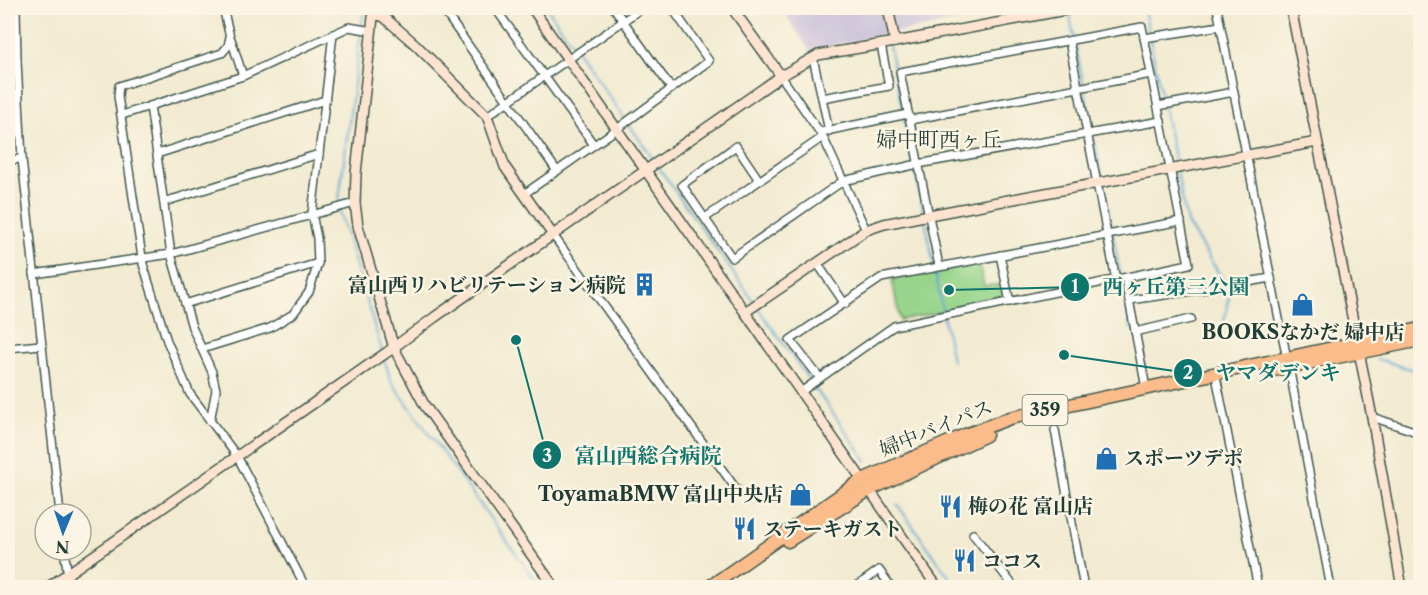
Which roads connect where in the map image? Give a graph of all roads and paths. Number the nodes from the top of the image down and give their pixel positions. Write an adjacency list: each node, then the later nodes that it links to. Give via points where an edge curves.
1 (16, 8): 26 (street)
2 (223, 8): 19 (street)
3 (442, 8): 37 (street)
4 (495, 8): 30 (street)
5 (532, 8): 25 (street)
6 (614, 8): 15 (street)
7 (642, 8): 15 (street)
8 (672, 8): 33 (street, via 709,61)
9 (732, 8): 31 (street)
10 (888, 8): 22 (street)
11 (1076, 8): 22 (street)
12 (1217, 8): 16 (street)
13 (1291, 8): 48 (street)
14 (374, 11): 17 (street); 41 (street, via 416,45)
15 (623, 21): 25 (street); 33 (street)
16 (1220, 26): 20 (street); 34 (street)
17 (372, 31): 18 (street, via 349,27); 64 (street)
18 (333, 34): 29 (street); 36 (street)
19 (230, 37): 29 (street); 40 (street, via 222,53 119,86)
20 (1144, 38): 21 (street, via 1142,27); 28 (street)
21 (1069, 40): 32 (street); 42 (street, via 900,72)
22 (895, 42): 23 (street)
23 (881, 45): 24 (street); 35 (street, via 889,86)
24 (813, 58): 31 (street); 35 (street)
25 (568, 59): 30 (street); 44 (street)
26 (17, 61): 27 (street); 53 (street)
27 (8, 62)
28 (1151, 74): 32 (street); 39 (street)
29 (243, 76): 38 (street)
30 (543, 76): 37 (street); 49 (street)
31 (781, 76): 47 (street); 58 (street)
32 (1079, 87): 42 (street); 46 (street)
33 (671, 88): 44 (street)
34 (1234, 92): 39 (street); 52 (street)
35 (822, 98): 45 (street)
36 (325, 100): 50 (street); 51 (street)
37 (508, 101): 41 (street); 57 (street)
38 (150, 106): 40 (street); 50 (street)
39 (1158, 106): 43 (street)
40 (122, 115): 74 (street)
41 (487, 116): 62 (street, via 505,167)
42 (909, 117): 45 (street); 55 (street)
43 (1161, 121): 46 (street); 56 (street)
44 (617, 129): 49 (street); 58 (street)
45 (829, 131): 47 (street)
46 (1088, 134): 55 (street); 61 (street)
47 (822, 135): 59 (street); 60 (street)
48 (1317, 142): 52 (street); 92 (street)
49 (594, 145): 57 (street)
50 (157, 154): 63 (street)
51 (319, 154): 63 (street); 65 (street)
52 (1247, 155): 56 (street); 79 (street)
53 (22, 159): 54 (street); 78 (street)
54 (8, 160)
55 (918, 165): 60 (street); 66 (street)
56 (1171, 169): 61 (street); 68 (street)
57 (557, 171): 62 (street)
58 (646, 171): 71 (street); 86 (street)
59 (759, 180): 67 (street); 67 (street, via 736,146 682,184)
60 (843, 181): 67 (street, via 732,258); 69 (street)
61 (1098, 183): 66 (street); 70 (street)
62 (524, 194): 71 (street)
63 (164, 202): 72 (street)
64 (355, 202): 65 (street); 94 (street)
65 (312, 214): 72 (street); 75 (street)
66 (929, 215): 69 (street); 77 (street)
67 (705, 218)
68 (1181, 221): 70 (street); 80 (street, via 1189,264)
69 (866, 231): 76 (street)
70 (1108, 234): 73 (street); 80 (street)
71 (553, 235): 94 (street); 107 (street)
72 (171, 254): 74 (street); 84 (street)
73 (1000, 255): 77 (street); 83 (street)
74 (142, 259): 78 (street); 102 (street, via 180,373)
75 (318, 262): 84 (street); 95 (street, via 309,292 293,314 270,328)
76 (817, 263): 85 (street); 86 (street)
77 (939, 266): 85 (street, via 881,278)
78 (34, 274): 91 (street)
79 (1270, 278): 82 (street); 96 (street)
80 (1116, 280): 83 (street)
81 (1126, 284): 82 (street)
82 (1129, 300): 89 (street)
83 (1010, 302): 97 (street, via 894,326)
84 (185, 304): 95 (street)
85 (844, 304): 97 (street, via 790,340)
86 (745, 312): 100 (street)
87 (1191, 319): 89 (street)
88 (1420, 329): 92 (highway, 婦中バイパス / 359)
89 (1135, 332): 99 (street)
90 (1420, 340): 92 (highway, 婦中バイパス / 359)
91 (41, 345): 93 (street); 108 (street)
92 (1357, 347): 96 (highway, 婦中バイパス / 359); 101 (street)
93 (8, 348)
94 (394, 348): 105 (street); 115 (street, via 425,406)
95 (202, 349): 102 (street, via 216,390)
96 (1288, 363): 98 (highway, 婦中バイパス / 359); 99 (highway, 婦中バイパス / 359); 124 (street)
97 (819, 378): 100 (street)
98 (1217, 381): 106 (highway, 婦中バイパス / 359, via 1032,419); 123 (street)
99 (1146, 388): 106 (highway, 婦中バイパス / 359, via 1010,418 966,435)
100 (802, 391): 106 (street)
101 (1371, 417): 104 (street); 125 (street)
102 (210, 421): 105 (street)
103 (1055, 430): 122 (street)
104 (1420, 433)
105 (237, 456): 111 (street); 114 (street)
106 (866, 485): 116 (highway, 婦中バイパス / 359); 117 (highway, 婦中バイパス / 359); 120 (street)
107 (739, 493)
108 (59, 502)
109 (973, 534): 121 (street)
110 (66, 562): 111 (street)
111 (67, 573): 112 (street); 113 (street)
112 (47, 588)
113 (70, 588)
114 (306, 588)
115 (555, 588)
116 (708, 588)
117 (722, 588)
118 (854, 588): 119 (street, via 879,570)
119 (892, 588)
120 (938, 588)
121 (1015, 588)
122 (1084, 588)
123 (1258, 588)
124 (1330, 588)
125 (1402, 588)

